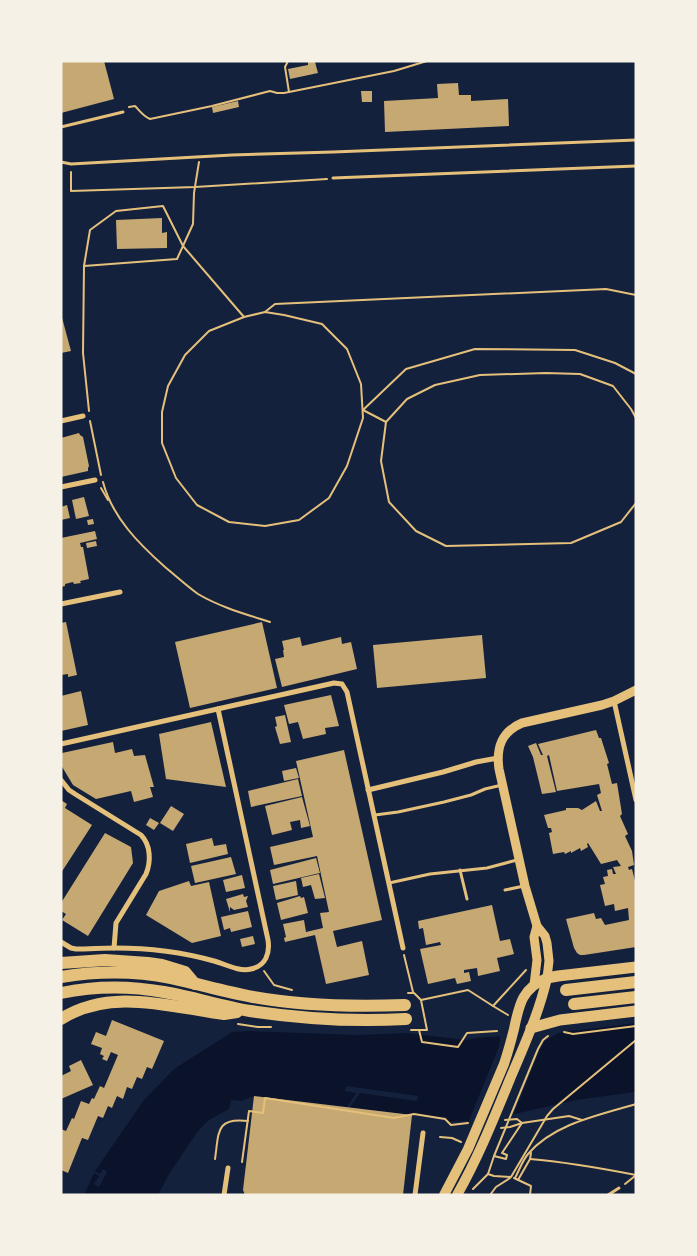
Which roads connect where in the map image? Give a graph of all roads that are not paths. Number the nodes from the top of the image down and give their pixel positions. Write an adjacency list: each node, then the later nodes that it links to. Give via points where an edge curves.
1 (123, 112): 2 (lane)
2 (61, 127)
3 (636, 140): 4 (lane)
4 (61, 162)
5 (636, 166): 6 (lane)
6 (333, 178)
7 (83, 416): 8 (street)
8 (61, 421)
9 (96, 480): 10 (street)
10 (61, 487)
11 (120, 592): 12 (street)
12 (61, 604)
13 (636, 690): 14 (street)
14 (614, 701): 17 (street, via 516,726 502,741); 21 (street)
15 (218, 709): 16 (street); 20 (street, via 334,683 342,684 347,692); 31 (street, via 268,940 268,954 261,968 245,970 175,952)
16 (61, 744)
17 (498, 758): 19 (street); 20 (street)
18 (61, 780): 31 (street, via 70,790 141,835 148,846 148,868 118,917)
19 (503, 785): 22 (lane, via 444,802); 23 (street)
20 (368, 790): 22 (street)
21 (636, 800)
22 (373, 816): 25 (street)
23 (519, 859): 24 (lane, via 487,868); 26 (street)
24 (460, 870): 25 (lane); 28 (lane)
25 (388, 884): 32 (street)
26 (525, 886): 27 (lane); 29 (street)
27 (505, 890)
28 (467, 899)
29 (536, 926): 36 (street, via 546,936); 39 (street)
30 (61, 942): 31 (street, via 76,949)
31 (114, 948)
32 (403, 948)
33 (61, 963): 38 (highway, via 148,962 184,972)
34 (636, 967): 36 (highway)
35 (61, 977): 38 (highway, via 132,973)
36 (548, 978): 39 (main road); 49 (main road)
37 (636, 982): 40 (highway)
38 (195, 984): 44 (highway, via 295,1003)
39 (534, 985): 57 (main road, via 521,1001 504,1064 475,1134)
40 (566, 990)
41 (61, 993): 45 (highway, via 102,988 143,989)
42 (636, 996): 43 (highway)
43 (574, 1004)
44 (405, 1006)
45 (249, 1010): 47 (highway, via 224,1014 150,1002 120,1001 90,1005); 48 (highway, via 334,1020)
46 (636, 1011): 49 (highway, via 560,1020)
47 (61, 1019)
48 (406, 1019)
49 (531, 1028): 58 (main road, via 488,1133)
50 (423, 1133): 52 (street)
51 (228, 1168): 54 (street)
52 (417, 1183): 55 (street); 56 (street)
53 (619, 1188): 59 (lane)
54 (224, 1195)
55 (415, 1195)
56 (420, 1195)
57 (444, 1195)
58 (457, 1195)
59 (608, 1195)

